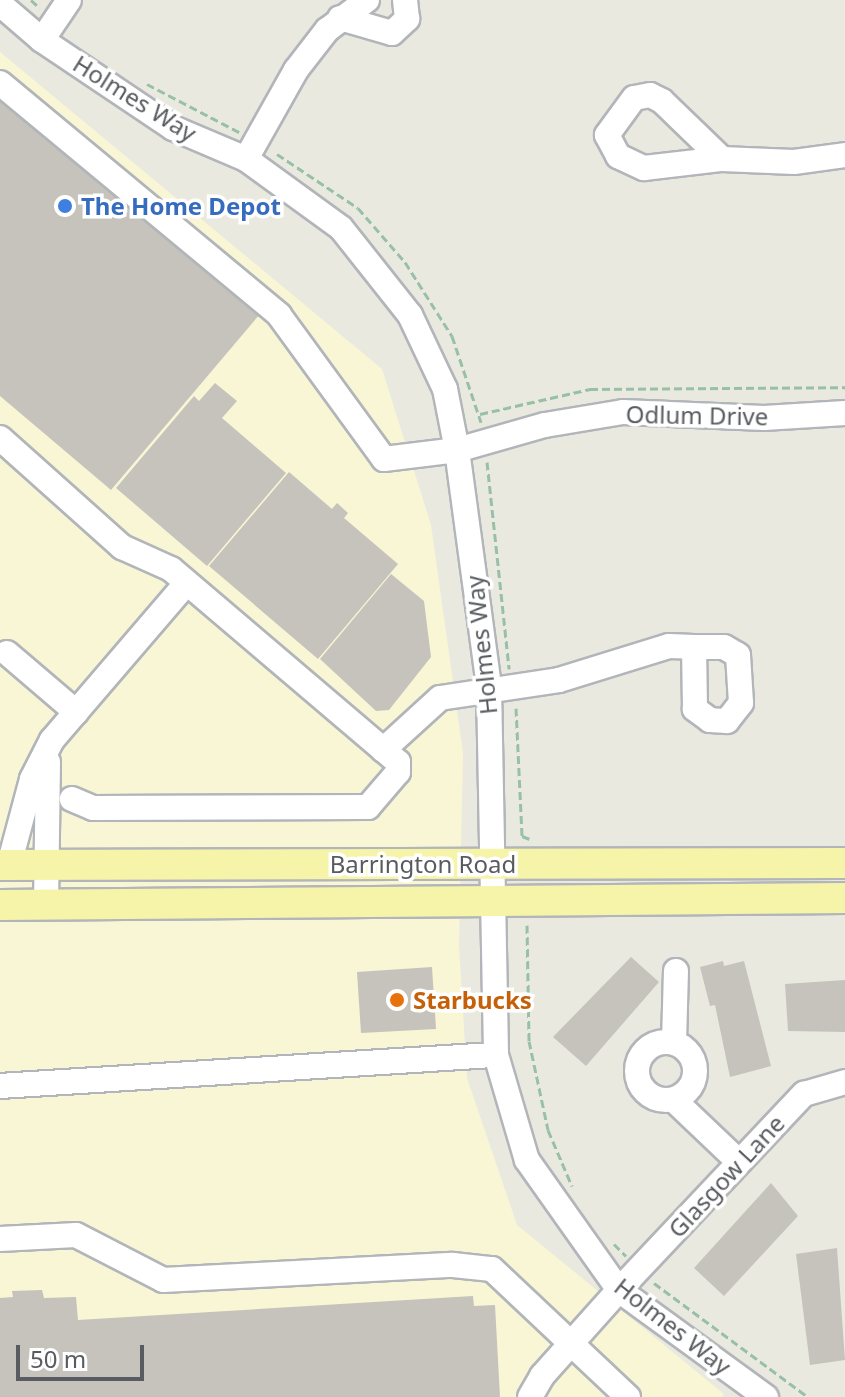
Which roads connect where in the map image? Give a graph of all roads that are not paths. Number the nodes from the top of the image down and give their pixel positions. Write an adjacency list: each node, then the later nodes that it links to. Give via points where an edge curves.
1 (69, 0): 6 (street)
2 (367, 0): 5 (street)
3 (405, 0): 5 (street, via 407,19 392,33 370,31)
4 (0, 4): 6 (street, Holmes Way)
5 (340, 18): 8 (street, via 296,70)
6 (48, 31): 8 (street, Holmes Way, via 173,128)
7 (0, 83): 13 (street, Odlum Drive, via 279,315 384,459)
8 (251, 150): 13 (street, Holmes Way, via 341,228 410,315 445,389)
9 (845, 155): 10 (street, via 794,162)
10 (722, 159)
11 (845, 413): 13 (street, Odlum Drive, via 764,418 623,412 545,425)
12 (0, 438): 14 (street, via 122,547 171,569)
13 (457, 450): 17 (street, Holmes Way)
14 (185, 585): 18 (street); 20 (street)
15 (694, 647): 17 (street, via 650,650 559,680)
16 (7, 653): 18 (street)
17 (500, 686): 20 (street, via 428,703); 23 (street, Holmes Way)
18 (76, 712): 19 (street)
19 (52, 740): 24 (street, via 32,779); 25 (street, via 46,779)
20 (383, 750): 21 (street, via 398,762 398,772 368,807 93,808)
21 (72, 799)
22 (845, 863): 23 (main road, Barrington Road)
23 (493, 864): 25 (main road, Barrington Road); 27 (street, Holmes Way)
24 (4, 865): 25 (main road, Barrington Road)
25 (49, 865): 29 (street)
26 (845, 898): 27 (main road, Barrington Road)
27 (493, 899): 29 (main road, Barrington Road); 32 (street, Holmes Way)
28 (0, 905): 29 (main road, Barrington Road)
29 (46, 905)
30 (676, 971): 31 (street)
31 (674, 1042): 35 (street, via 683,1049 692,1080); 35 (street, via 661,1039 648,1045 640,1066 651,1097)
32 (496, 1055): 34 (street); 38 (street, Holmes Way, via 527,1160)
33 (845, 1082): 36 (street, Glasgow Lane, via 804,1094)
34 (0, 1086)
35 (676, 1102): 36 (street)
36 (738, 1161): 38 (street, Glasgow Lane)
37 (0, 1239): 39 (street, via 76,1235 163,1280 453,1265 492,1269)
38 (619, 1290): 39 (street, Glasgow Lane); 42 (street, Holmes Way)
39 (569, 1346): 40 (street); 41 (street, Glasgow Lane)
40 (614, 1392)
41 (530, 1397)
42 (766, 1397)

